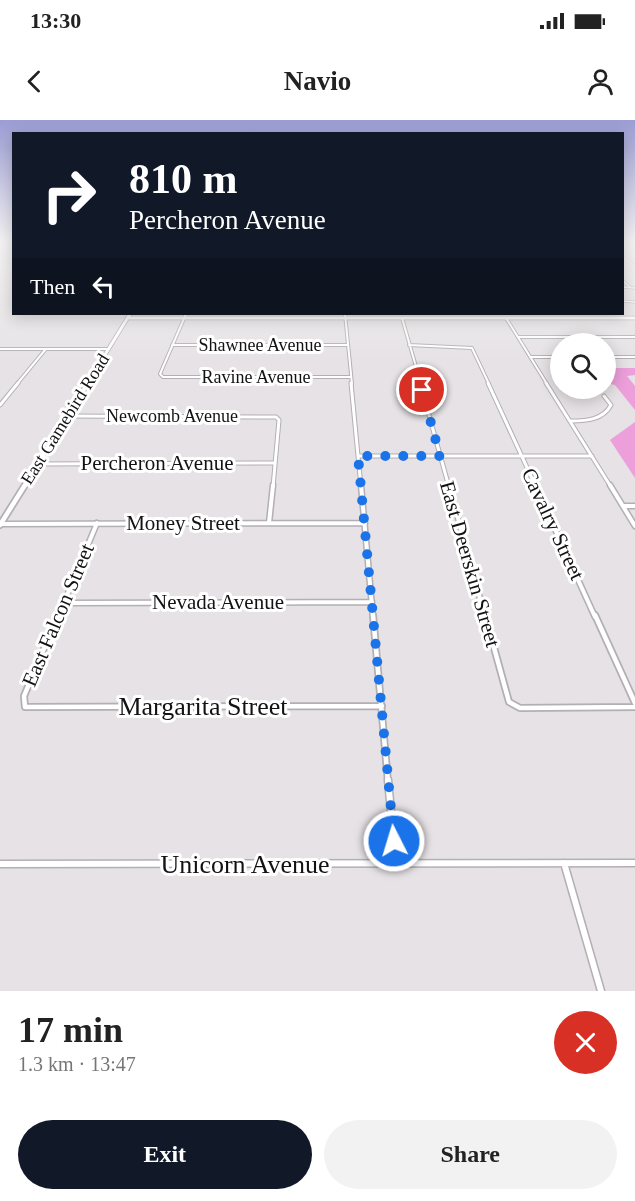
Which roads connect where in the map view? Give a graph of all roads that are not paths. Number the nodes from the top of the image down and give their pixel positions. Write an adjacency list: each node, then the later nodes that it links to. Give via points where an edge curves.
1 (624, 282): 3 (street)
2 (624, 287): 3 (street)
3 (631, 287): 4 (street)
4 (635, 288)
5 (129, 315): 10 (main road, East Gamebird Road)
6 (186, 315): 11 (street)
7 (456, 315): 13 (street)
8 (582, 315): 15 (street)
9 (345, 316): 11 (main road); 12 (main road); 20 (street)
10 (127, 318): 11 (main road); 24 (main road, East Gamebird Road)
11 (184, 318): 19 (street)
12 (402, 318): 13 (main road); 21 (street, East Deerskin Street)
13 (457, 318): 14 (main road)
14 (506, 318): 15 (main road); 17 (street)
15 (584, 318): 16 (main road)
16 (635, 318)
17 (518, 337): 18 (street); 25 (street)
18 (635, 337)
19 (172, 345): 20 (street, Shawnee Avenue); 29 (street, Ravine Avenue, via 161,376)
20 (348, 345): 29 (street)
21 (409, 345): 35 (street, East Deerskin Street); 36 (street, Cavalry Street, via 470,346)
22 (0, 349): 23 (street)
23 (45, 349): 24 (street); 31 (street)
24 (108, 349): 32 (main road, East Gamebird Road)
25 (531, 357): 26 (street); 33 (street)
26 (550, 357)
27 (616, 357): 28 (street)
28 (634, 358)
29 (351, 376): 34 (street)
30 (606, 399): 33 (street, via 611,405 607,412 592,419)
31 (0, 405)
32 (67, 416): 38 (street, Newcomb Avenue, via 277,418); 39 (main road, East Gamebird Road)
33 (570, 421): 37 (street)
34 (358, 456): 35 (street); 43 (street)
35 (440, 456): 36 (street); 49 (street, East Deerskin Street, via 507,698 520,708)
36 (521, 456): 37 (street); 49 (street, Cavalry Street)
37 (592, 456): 40 (street)
38 (275, 463): 39 (street, Percheron Avenue); 42 (street)
39 (38, 464): 44 (main road, East Gamebird Road)
40 (622, 506): 41 (street); 46 (street)
41 (635, 506)
42 (269, 523): 43 (street, Money Street); 45 (street, Money Street)
43 (365, 523): 47 (street)
44 (0, 524): 45 (street, Money Street)
45 (97, 524): 48 (street, East Falcon Street)
46 (635, 526)
47 (372, 602): 48 (street, Nevada Avenue); 50 (street)
48 (64, 603): 51 (street, East Falcon Street, via 24,696)
49 (635, 705)
50 (382, 706): 51 (street, Margarita Street); 55 (street)
51 (25, 707)
52 (564, 863): 53 (street, Unicorn Avenue); 55 (street, Unicorn Avenue); 56 (street)
53 (635, 863)
54 (0, 864): 55 (street, Unicorn Avenue)
55 (396, 864)
56 (601, 991)

